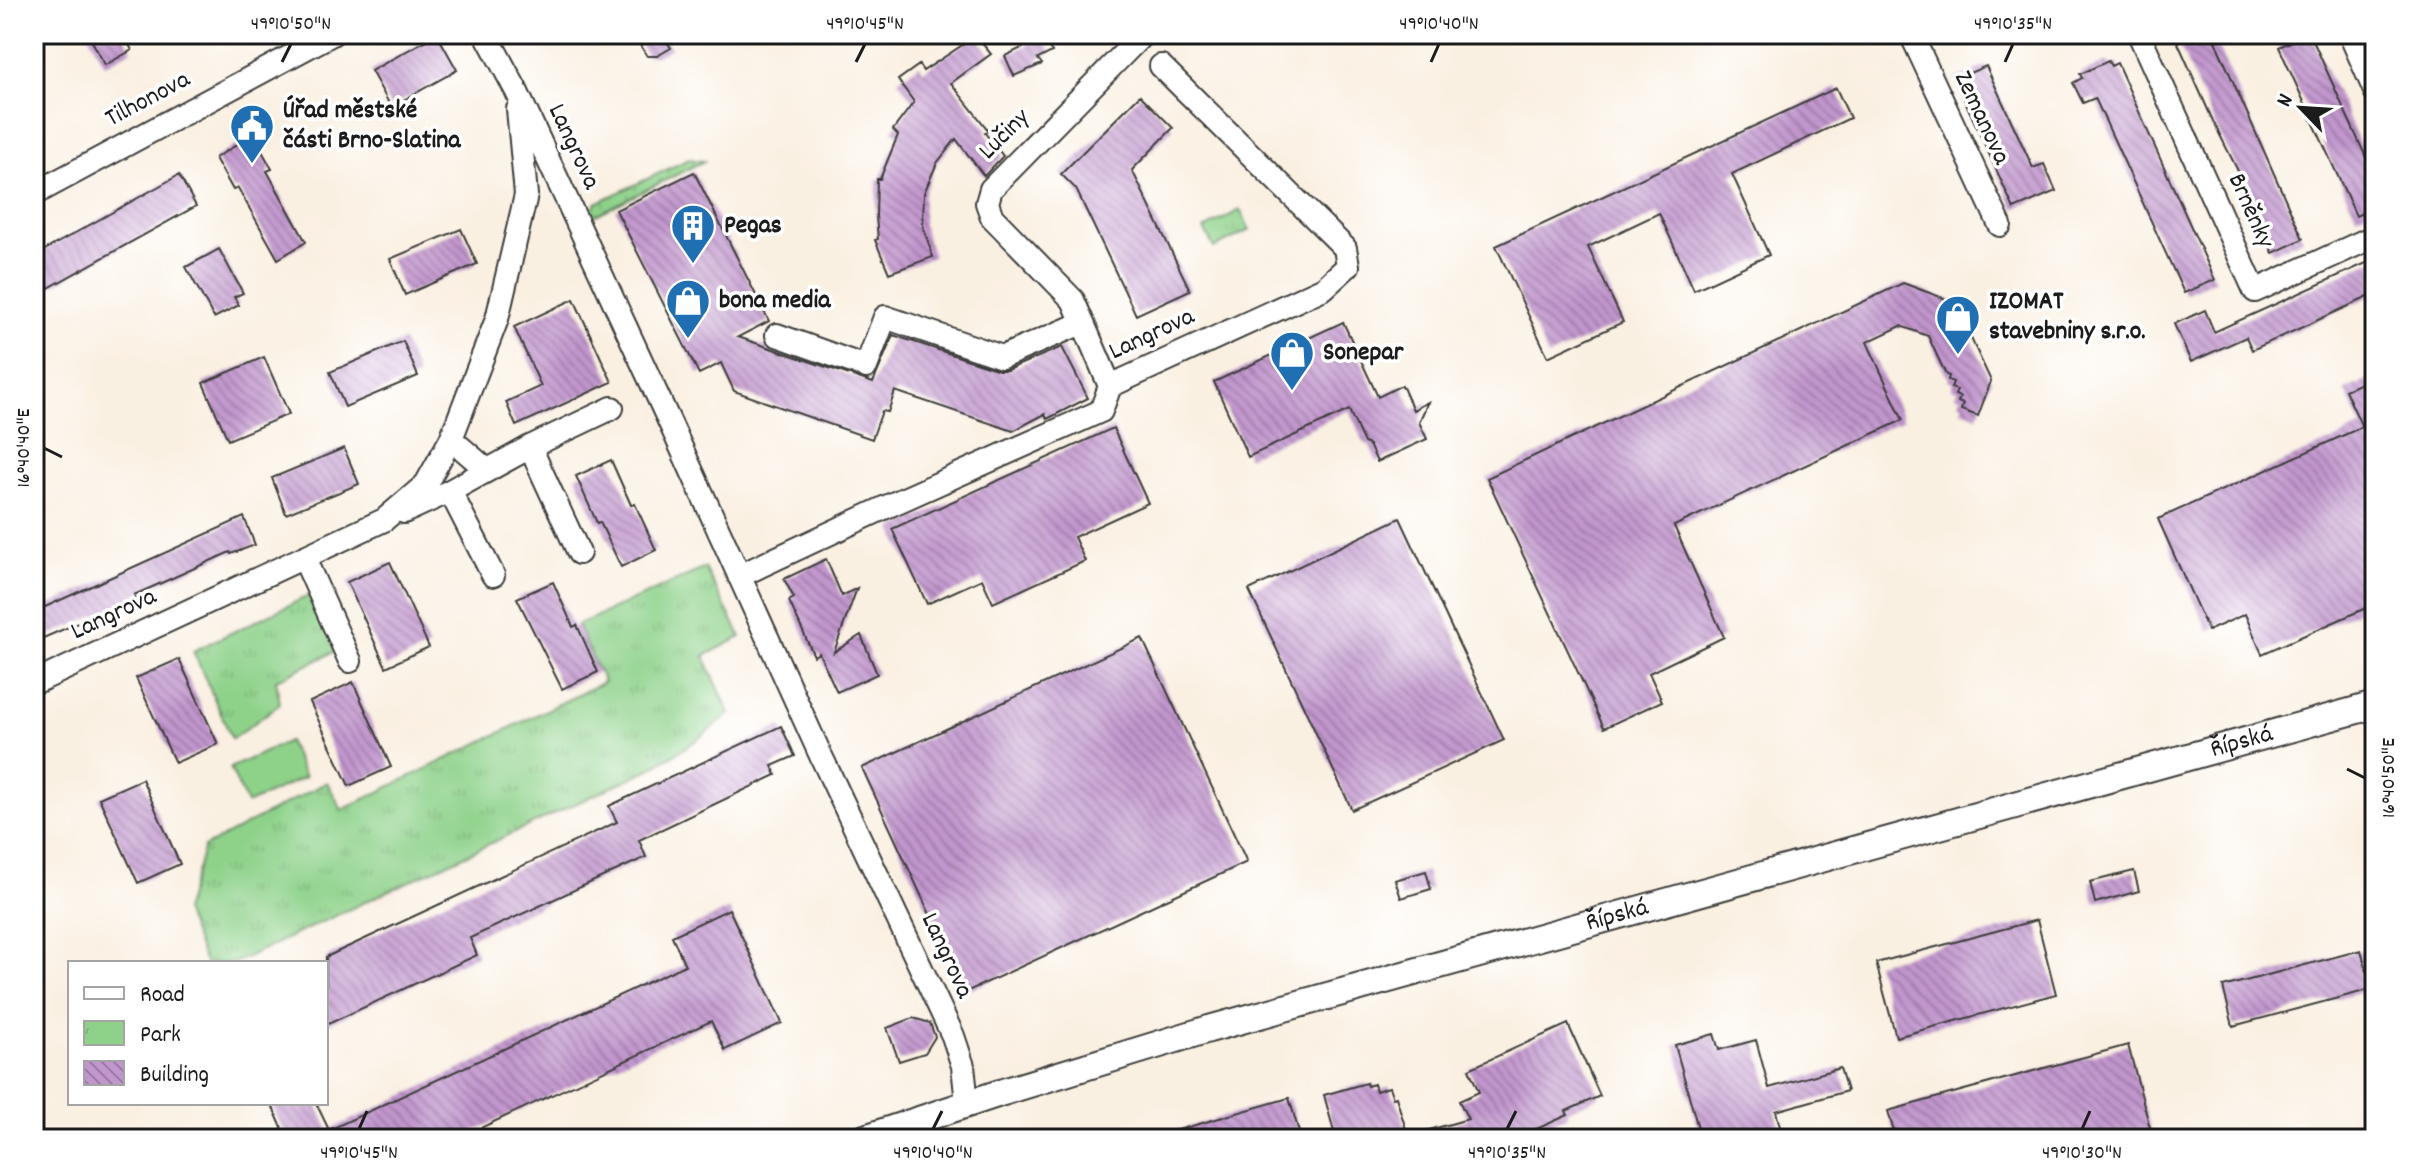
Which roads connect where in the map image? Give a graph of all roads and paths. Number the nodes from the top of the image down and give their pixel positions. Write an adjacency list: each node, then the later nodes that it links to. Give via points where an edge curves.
1 (332, 34): 10 (street, Tilhonova)
2 (486, 34): 8 (street, Langrova)
3 (1143, 34): 13 (street, Lučiny, via 991,189 987,203 992,217 1073,300)
4 (1911, 34): 11 (street, Zemanova)
5 (2139, 34): 12 (street, Brněnky, via 2255,291)
6 (2350, 34): 9 (street)
7 (1161, 66): 15 (street, Langrova, via 1345,248 1348,266 1324,288)
8 (516, 90): 17 (street, Langrova, via 526,195 497,319); 25 (street, Langrova)
9 (2375, 91)
10 (34, 194)
11 (2000, 225)
12 (2375, 236)
13 (1082, 323): 14 (street, via 1002,357 885,317 866,367); 15 (street, Lučiny)
14 (777, 335)
15 (1110, 386): 25 (street, Langrova, via 1101,411)
16 (612, 408): 18 (street, Langrova)
17 (451, 439): 19 (street); 21 (street, Langrova, via 426,484)
18 (530, 447): 19 (street, Langrova); 22 (street)
19 (487, 470): 20 (street, Langrova)
20 (450, 491): 21 (street, Langrova); 24 (street)
21 (384, 520): 23 (street, Langrova)
22 (579, 553)
23 (304, 558): 26 (street); 27 (street, Langrova)
24 (493, 575)
25 (739, 576): 29 (street, Langrova, via 953,1036)
26 (350, 661)
27 (34, 683)
28 (2375, 705): 29 (street, Řípská, via 1358,987)
29 (967, 1103): 30 (street, Řípská)
30 (862, 1139)

